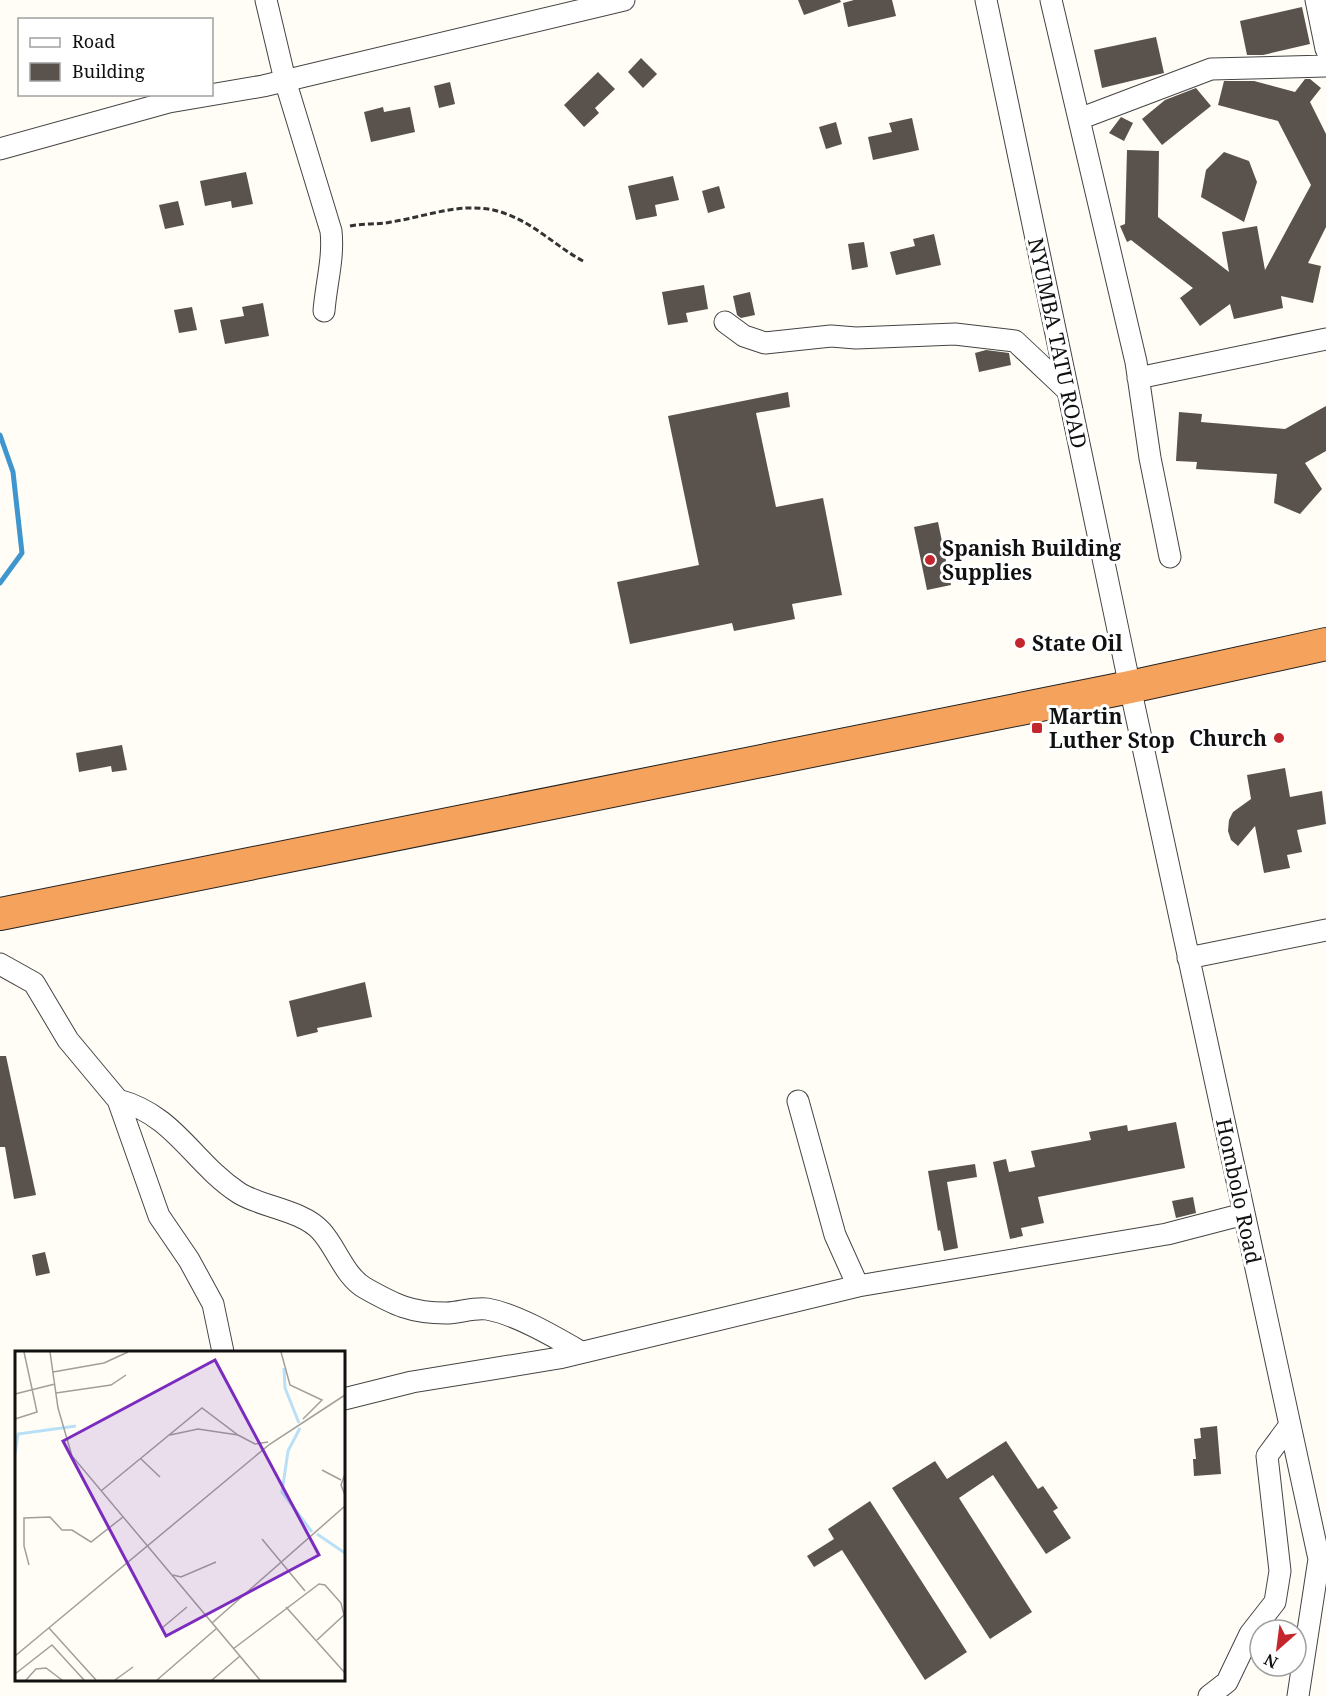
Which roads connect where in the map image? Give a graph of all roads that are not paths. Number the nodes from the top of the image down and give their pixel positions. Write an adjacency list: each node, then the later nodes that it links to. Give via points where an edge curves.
1 (266, 0): 8 (street)
2 (624, 0): 8 (street)
3 (986, 0): 17 (street, NYUMBA TATU ROAD)
4 (1051, 0): 11 (street)
5 (1316, 0): 6 (street)
6 (1326, 48)
7 (1326, 66): 11 (street, via 1211,69)
8 (285, 81): 9 (street); 13 (street, via 331,231 333,250)
9 (213, 94)
10 (202, 96): 12 (street)
11 (1080, 119): 16 (street)
12 (0, 149)
13 (324, 311)
14 (725, 322): 17 (street, via 744,336 765,343 831,336 955,334 1015,341)
15 (1326, 339): 16 (street)
16 (1138, 378): 18 (street)
17 (1067, 390): 20 (street, NYUMBA TATU ROAD)
18 (1170, 557)
19 (1326, 644): 20 (highway)
20 (1130, 687): 21 (highway); 23 (street, Hombolo Road)
21 (0, 914)
22 (1326, 930): 23 (street)
23 (1188, 958): 27 (street, Hombolo Road)
24 (0, 964): 25 (street, via 33,983 68,1040)
25 (118, 1100): 29 (street, via 159,1216 213,1304); 30 (street, via 169,1125 203,1162 240,1193 277,1206 320,1229 362,1286 407,1310 446,1313 486,1309 543,1330)
26 (798, 1101): 28 (street, via 835,1235)
27 (1244, 1214): 28 (street, via 1167,1234); 32 (street, Hombolo Road)
28 (858, 1286): 30 (street)
29 (223, 1351)
30 (581, 1352): 31 (street, via 412,1382)
31 (345, 1399)
32 (1290, 1425): 33 (street, via 1267,1456 1280,1571 1275,1602 1250,1634 1227,1682); 34 (street, Hombolo Road, via 1319,1559)
33 (1209, 1696)
34 (1298, 1696)

